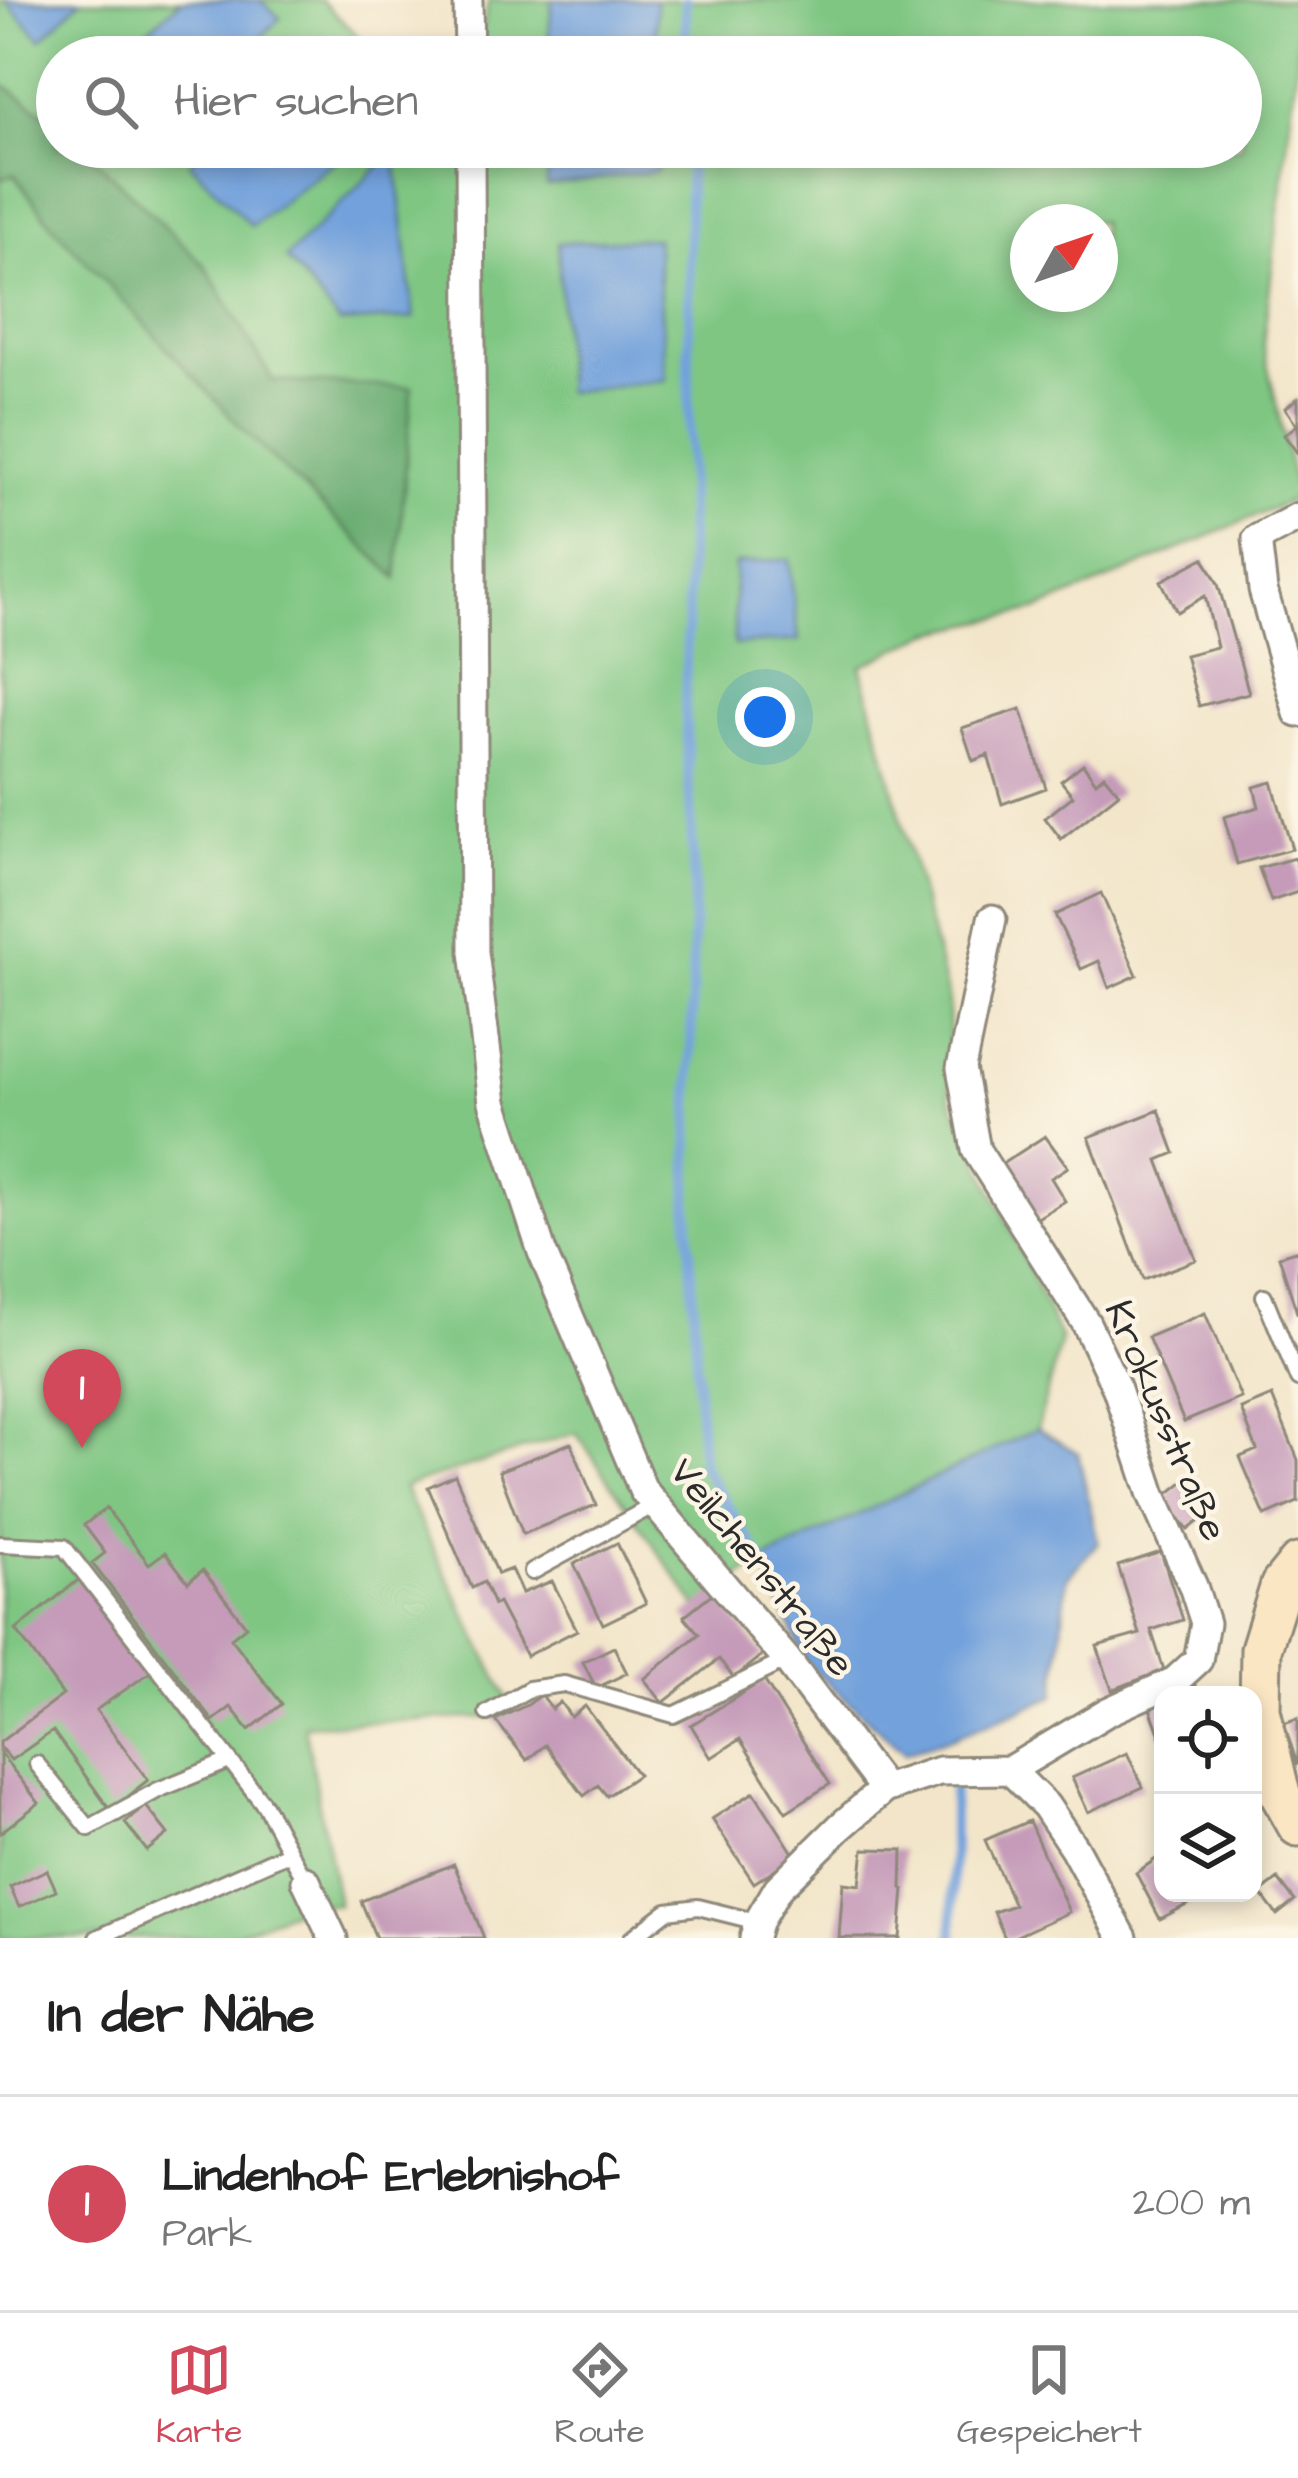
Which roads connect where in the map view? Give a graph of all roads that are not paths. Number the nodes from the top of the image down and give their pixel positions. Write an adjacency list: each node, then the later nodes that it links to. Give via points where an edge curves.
1 (468, 0): 2 (street)
2 (469, 36)
3 (470, 168): 9 (street, Veilchenstraße, via 474,952 493,1102 542,1252)
4 (1298, 517): 5 (street, via 1257,539 1262,590)
5 (1298, 712)
6 (992, 919): 17 (street, Krokusstraße, via 961,1068 976,1150 1086,1323 1204,1623 1198,1660 1175,1681)
7 (1264, 1296): 8 (lane)
8 (1298, 1379)
9 (654, 1505): 12 (lane); 13 (street, Veilchenstraße)
10 (0, 1544): 15 (lane, via 64,1547)
11 (1298, 1564): 19 (main road, via 1280,1586 1261,1649 1260,1710 1280,1793)
12 (532, 1572)
13 (787, 1660): 14 (lane, via 674,1715 564,1684 529,1689); 18 (street, Veilchenstraße)
14 (488, 1713)
15 (229, 1761): 16 (lane, via 89,1828); 20 (lane)
16 (37, 1764)
17 (1010, 1770): 18 (street, via 940,1771); 25 (street, via 1046,1806)
18 (884, 1789): 21 (street, via 778,1888)
19 (1298, 1826)
20 (299, 1869): 22 (lane, via 284,1856); 23 (street)
21 (756, 1930): 24 (lane, via 698,1906 668,1911)
22 (97, 1938)
23 (333, 1938)
24 (632, 1938)
25 (1123, 1938)

